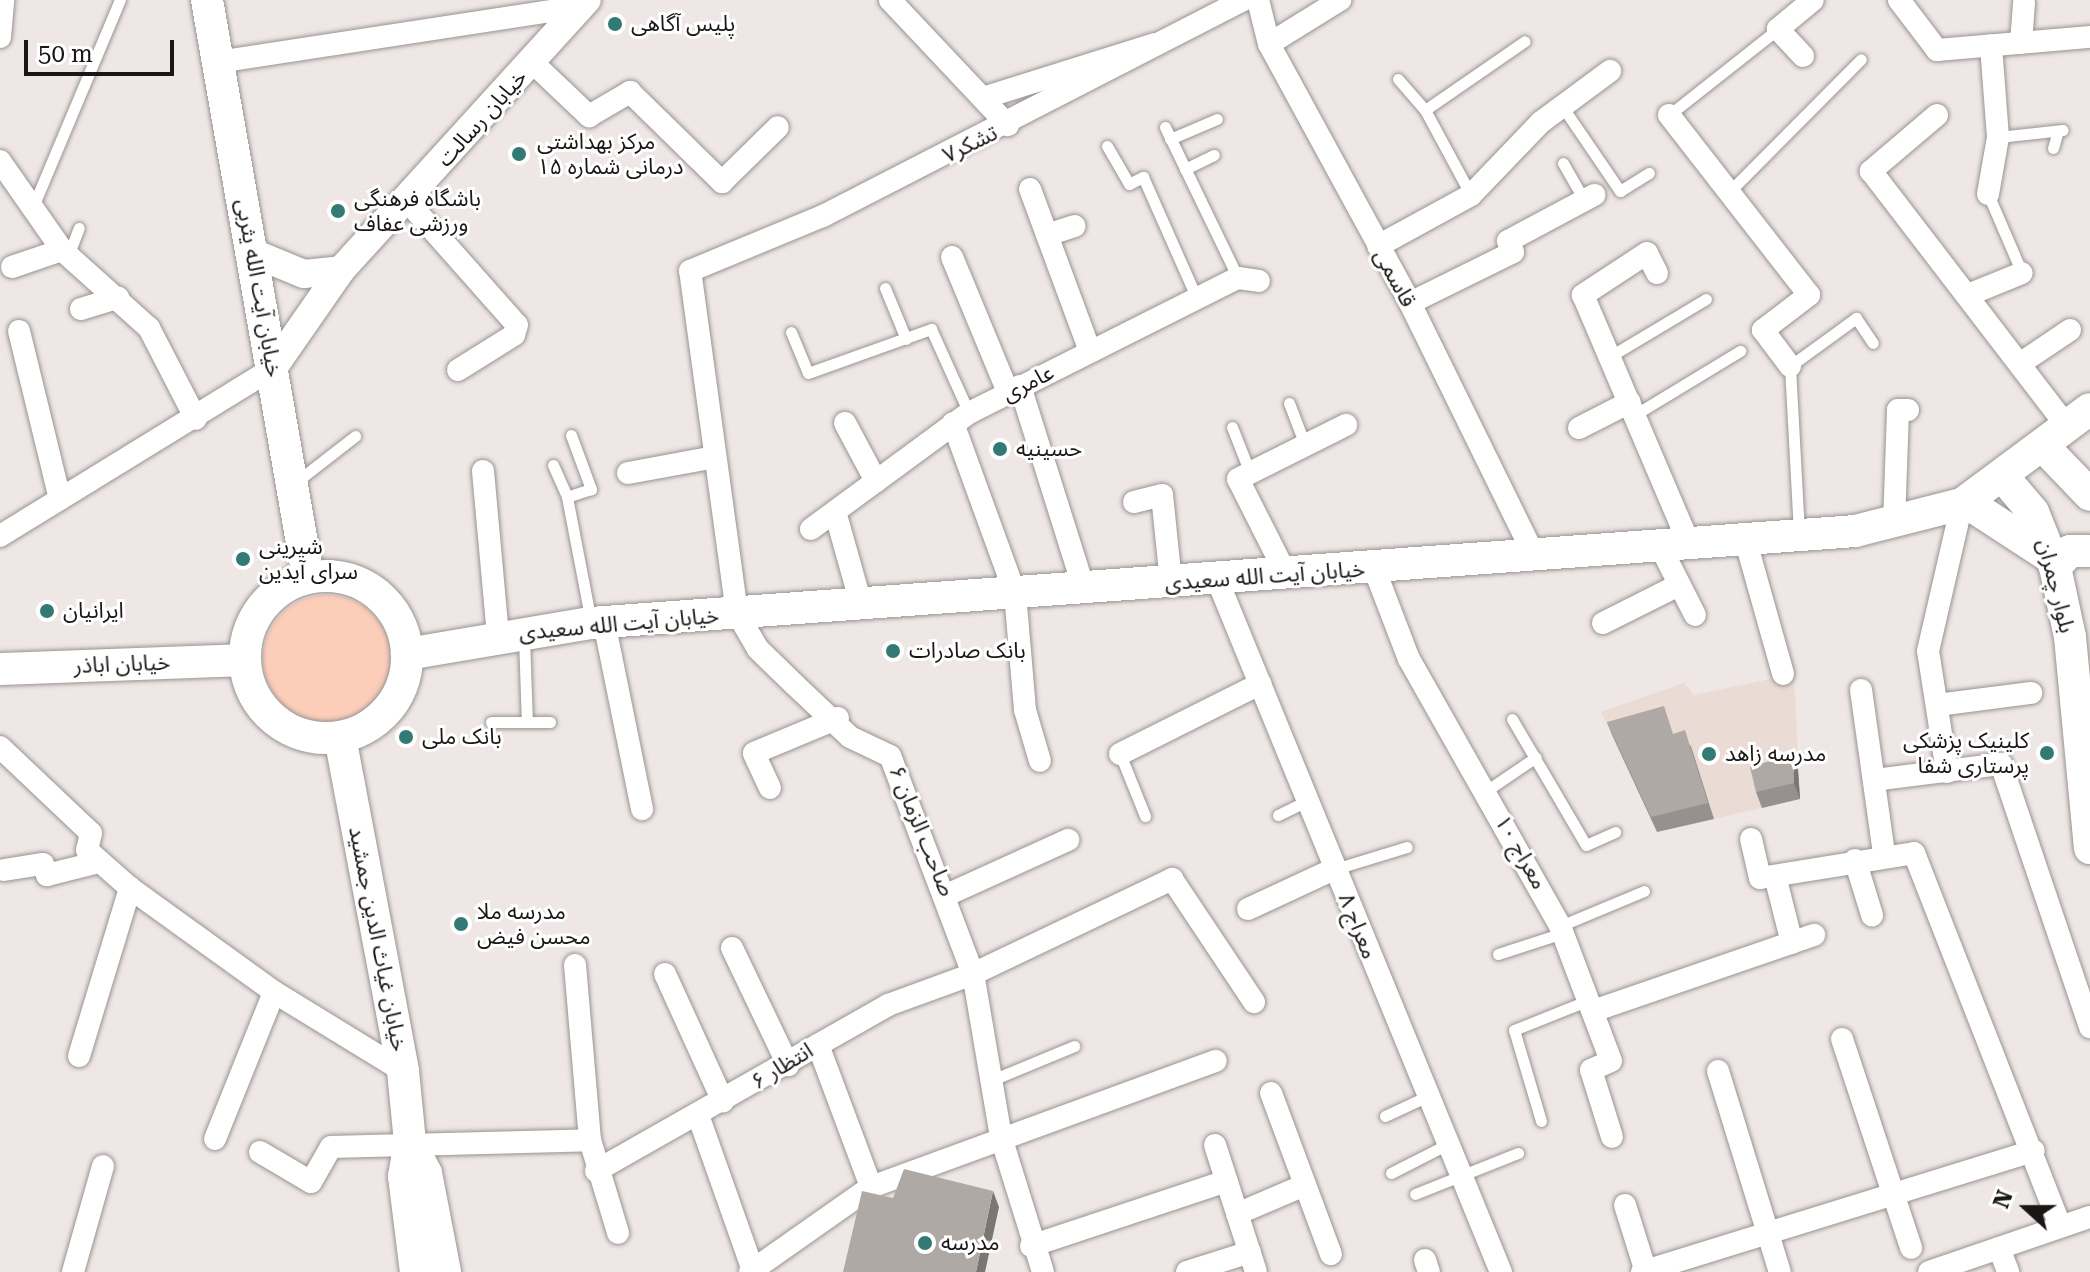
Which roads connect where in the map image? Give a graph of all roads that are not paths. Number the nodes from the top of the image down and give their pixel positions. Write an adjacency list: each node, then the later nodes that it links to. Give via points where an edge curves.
1 (3, 0): 13 (street)
2 (120, 0): 50 (lane)
3 (207, 0): 22 (main road, خیابان آیت الله یثربی)
4 (890, 0): 26 (street)
5 (1244, 0): 16 (street, تشکر۷)
6 (1258, 0): 18 (street, قاسمی)
7 (1340, 0): 18 (street)
8 (1813, 0): 12 (street)
9 (1899, 0): 19 (street, via 1937,50)
10 (585, 3): 22 (street); 23 (street, خیابان رسالت)
11 (2024, 3): 17 (street)
12 (1778, 29): 20 (street); 29 (lane)
13 (0, 37)
14 (2090, 37): 17 (street)
15 (1525, 41): 28 (lane)
16 (1160, 43): 26 (street, via 1125,48); 32 (street, تشکر۷)
17 (2021, 43): 19 (street)
18 (1269, 44): 54 (street, قاسمی)
19 (1991, 45): 35 (street)
20 (1803, 56)
21 (1861, 59): 45 (lane)
22 (218, 62): 56 (main road, خیابان آیت الله یثربی)
23 (532, 62): 33 (street, via 589,116 630,92 722,182); 49 (street, خیابان رسالت)
24 (1610, 71): 27 (street)
25 (1398, 79): 28 (lane)
26 (986, 97): 32 (street)
27 (1562, 106): 43 (lane, via 1620,191); 47 (street)
28 (1425, 110): 47 (lane)
29 (1669, 115): 45 (street)
30 (1937, 115): 64 (street, via 1871,171)
31 (1217, 119): 36 (lane)
32 (1008, 125): 96 (street, تشکر۷, via 690,271)
33 (778, 127)
34 (1165, 127): 36 (lane)
35 (1998, 137): 38 (lane, via 2061,130); 46 (street)
36 (1170, 139): 42 (lane)
37 (1107, 146): 66 (lane, via 1129,184 1143,177)
38 (2053, 148)
39 (1214, 155): 42 (lane)
40 (0, 161): 50 (street)
41 (1563, 163): 48 (lane)
42 (1185, 169): 62 (lane)
43 (1649, 173)
44 (1030, 189): 53 (street)
45 (1729, 192): 79 (street, via 1809,295 1763,330)
46 (1988, 194): 61 (lane)
47 (1471, 195): 54 (street)
48 (1589, 198): 68 (street, via 1508,241 1513,252)
49 (408, 202): 59 (street, خیابان رسالت); 81 (street, via 517,325 514,335)
50 (31, 211): 55 (street)
51 (1075, 226): 53 (street)
52 (79, 228): 55 (lane)
53 (1047, 235): 75 (street)
54 (1378, 246): 68 (street, قاسمی)
55 (65, 253): 58 (street); 65 (street)
56 (253, 253): 59 (street, via 304,274); 80 (main road, خیابان آیت الله یثربی)
57 (952, 257): 82 (street)
58 (12, 267)
59 (341, 270): 80 (street, خیابان رسالت)
60 (1657, 273): 77 (street, via 1647,253 1583,295)
61 (2022, 273): 64 (street)
62 (1248, 279): 66 (street, عامری)
63 (885, 288): 73 (lane)
64 (1968, 295): 78 (street)
65 (118, 298): 69 (street); 87 (street, via 155,336)
66 (1197, 299): 75 (street, عامری)
67 (1706, 299): 77 (lane)
68 (1410, 303): 117 (street, قاسمی)
69 (81, 309)
70 (2070, 330): 78 (street)
71 (19, 331): 106 (street)
72 (791, 332): 73 (lane, via 808,373)
73 (906, 339): 86 (lane, via 931,329)
74 (1873, 343): 79 (lane, via 1856,318)
75 (1090, 351): 82 (street, عامری)
76 (1740, 351): 84 (lane)
77 (1609, 357): 84 (street)
78 (2021, 363): 92 (street)
79 (1790, 366): 113 (lane)
80 (273, 368): 87 (street); 103 (main road, خیابان آیت الله یثربی)
81 (458, 370)
82 (1014, 389): 86 (street, عامری); 125 (street)
83 (1289, 403): 95 (lane)
84 (1633, 408): 91 (street); 115 (street)
85 (1908, 410): 110 (street, via 1898,410)
86 (961, 418): 102 (street, عامری); 126 (street)
87 (196, 419): 106 (street)
88 (845, 423): 102 (street)
89 (1346, 425): 95 (street)
90 (1232, 427): 100 (lane)
91 (1579, 428)
92 (2067, 428): 101 (main road, خیابان آیت الله سعیدی); 104 (main road)
93 (571, 435): 105 (lane, via 591,489)
94 (355, 436): 103 (lane)
95 (1305, 445): 100 (street)
96 (715, 457): 99 (street); 128 (street)
97 (553, 465): 105 (lane)
98 (483, 471): 132 (street)
99 (628, 473)
100 (1244, 476): 120 (street)
101 (2005, 479): 108 (main road, خیابان آیت الله سعیدی); 118 (main road, بلوار چمران, via 2033,512)
102 (876, 481): 109 (street, عامری)
103 (294, 483): 121 (main road, خیابان آیت الله یثربی)
104 (2090, 495)
105 (567, 497): 130 (lane)
106 (60, 499): 112 (street)
107 (1134, 502): 123 (street, via 1162,495)
108 (1964, 503): 110 (main road, خیابان آیت الله سعیدی); 118 (main road); 140 (street, via 1929,635)
109 (836, 515): 111 (street, عامری); 127 (street)
110 (1894, 525): 113 (main road, خیابان آیت الله سعیدی)
111 (811, 529)
112 (0, 536)
113 (1800, 538): 114 (main road, خیابان آیت الله سعیدی)
114 (1746, 542): 115 (main road, خیابان آیت الله سعیدی); 136 (street)
115 (1676, 547): 117 (main road, خیابان آیت الله سعیدی); 124 (street)
116 (2090, 551): 118 (main road, via 2070,551)
117 (1535, 557): 119 (main road, خیابان آیت الله سعیدی)
118 (2054, 562): 163 (main road, بلوار چمران, via 2070,637)
119 (1374, 568): 120 (main road, خیابان آیت الله سعیدی); 154 (street, معراج ۱۰, via 1409,659)
120 (1286, 574): 122 (main road, خیابان آیت الله سعیدی)
121 (308, 577): 133 (main road, via 332,575 376,592 392,609); 134 (main road, via 261,607)
122 (1217, 579): 123 (main road, خیابان آیت الله سعیدی); 137 (street, معراج ۸)
123 (1171, 582): 125 (main road, خیابان آیت الله سعیدی)
124 (1679, 585): 129 (street); 131 (street)
125 (1084, 589): 126 (main road, خیابان آیت الله سعیدی)
126 (1015, 593): 127 (main road, خیابان آیت الله سعیدی); 150 (street, via 1025,710)
127 (861, 604): 128 (main road, خیابان آیت الله سعیدی)
128 (737, 613): 130 (main road, خیابان آیت الله سعیدی); 141 (street, صاحب الزمان ۶, via 758,649)
129 (1695, 615)
130 (597, 623): 132 (main road, خیابان آیت الله سعیدی); 156 (street)
131 (1603, 623)
132 (511, 634): 133 (main road, خیابان آیت الله سعیدی); 144 (lane)
133 (407, 654): 146 (main road, via 389,708)
134 (244, 660): 135 (main road, خیابان اباذر); 146 (main road, via 258,704 274,721 317,739)
135 (0, 669)
136 (1783, 674)
137 (1260, 684): 148 (street); 155 (street, معراج ۸)
138 (1861, 690): 152 (street)
139 (2031, 693): 140 (street)
140 (1937, 705): 151 (street)
141 (838, 718): 153 (street, via 754,753); 172 (street, صاحب الزمان ۶, via 850,737 890,756)
142 (1512, 719): 149 (lane)
143 (491, 722): 144 (lane)
144 (527, 722): 145 (lane)
145 (550, 722)
146 (340, 737): 193 (main road, خیابان غیاث الدین جمشید)
147 (0, 747): 166 (street, via 91,833 87,850)
148 (1120, 754): 158 (lane)
149 (1536, 757): 154 (lane); 159 (lane, via 1586,845)
150 (1040, 761)
151 (1947, 772): 152 (street); 186 (street, via 2001,764)
152 (1874, 780): 164 (street)
153 (770, 788)
154 (1486, 791): 175 (street, معراج ۱۰)
155 (1307, 801): 157 (lane); 167 (street, معراج ۸)
156 (642, 809)
157 (1278, 815)
158 (1145, 816)
159 (1615, 832)
160 (1751, 839): 169 (street, via 1760,878)
161 (1068, 840): 172 (street)
162 (1407, 847): 167 (lane)
163 (2090, 848)
164 (1884, 854): 165 (street); 209 (street, via 1914,853)
165 (1855, 860): 169 (street); 174 (street)
166 (99, 862): 168 (street, via 47,875 43,864); 170 (street)
167 (1334, 869): 173 (street); 197 (street, معراج ۸)
168 (4, 870)
169 (1775, 876): 177 (street)
170 (130, 888): 183 (street); 190 (street)
171 (1644, 891): 175 (lane)
172 (949, 894): 182 (street, صاحب الزمان ۶)
173 (1248, 909)
174 (1872, 915)
175 (1561, 930): 179 (lane); 185 (street, معراج ۱۰)
176 (1814, 935): 177 (street)
177 (1792, 943): 185 (street)
178 (732, 948): 192 (street)
179 (1498, 954)
180 (575, 965): 205 (street)
181 (665, 974): 198 (street)
182 (973, 974): 184 (street, انتظار ۶, via 1172,879); 188 (street, انتظار ۶, via 888,1005); 195 (street, صاحب الزمان ۶)
183 (274, 992): 193 (street); 204 (street)
184 (1254, 1002)
185 (1591, 1005): 201 (lane, via 1514,1030); 203 (street, معراج ۱۰, via 1611,1061 1591,1070)
186 (2090, 1027)
187 (1842, 1039): 220 (street)
188 (818, 1045): 192 (street, انتظار ۶); 218 (street)
189 (1074, 1046): 195 (lane)
190 (79, 1056)
191 (1216, 1061): 202 (street)
192 (788, 1065): 198 (street, انتظار ۶)
193 (403, 1071): 206 (main road, خیابان غیاث الدین جمشید)
194 (1718, 1071): 226 (street)
195 (992, 1080): 202 (street, صاحب الزمان ۶)
196 (1271, 1093): 217 (street)
197 (1426, 1097): 200 (lane); 208 (street, معراج ۸)
198 (723, 1101): 199 (street, انتظار ۶)
199 (698, 1115): 213 (street, انتظار ۶); 232 (street)
200 (1385, 1116)
201 (1541, 1121)
202 (1001, 1137): 218 (street); 227 (street, صاحب الزمان ۶)
203 (1612, 1137)
204 (215, 1139)
205 (590, 1140): 206 (street); 213 (street)
206 (410, 1142): 210 (street, via 331,1147 311,1182); 234 (main road, خیابان غیاث الدین جمشید, via 404,1176); 235 (main road, خیابان غیاث الدین جمشید, via 426,1173)
207 (1215, 1145): 216 (street)
208 (1446, 1145): 214 (lane); 215 (street, معراج ۸)
209 (2034, 1151): 220 (street); 224 (street)
210 (260, 1152)
211 (1518, 1153): 215 (lane)
212 (103, 1166): 233 (street)
213 (596, 1171): 225 (street)
214 (1391, 1173)
215 (1459, 1177): 219 (lane); 238 (street, معراج ۸)
216 (1226, 1181): 222 (street); 227 (street)
217 (1305, 1185): 222 (street); 230 (street)
218 (871, 1187): 232 (street)
219 (1415, 1194)
220 (1893, 1194): 226 (street); 228 (street)
221 (1625, 1205): 239 (street)
222 (1237, 1214): 231 (street)
223 (2090, 1217): 224 (street)
224 (2060, 1226): 229 (street)
225 (618, 1233)
226 (1770, 1236): 239 (street); 240 (street)
227 (1031, 1246): 236 (street, صاحب الزمان ۶)
228 (1911, 1248)
229 (1999, 1248): 241 (street); 242 (street)
230 (1331, 1254)
231 (1253, 1262): 237 (street)
232 (752, 1271)
233 (73, 1272)
234 (416, 1272)
235 (445, 1272)
236 (1043, 1272)
237 (1187, 1272)
238 (1501, 1272)
239 (1644, 1272)
240 (1780, 1272)
241 (1929, 1272)
242 (2008, 1272)

